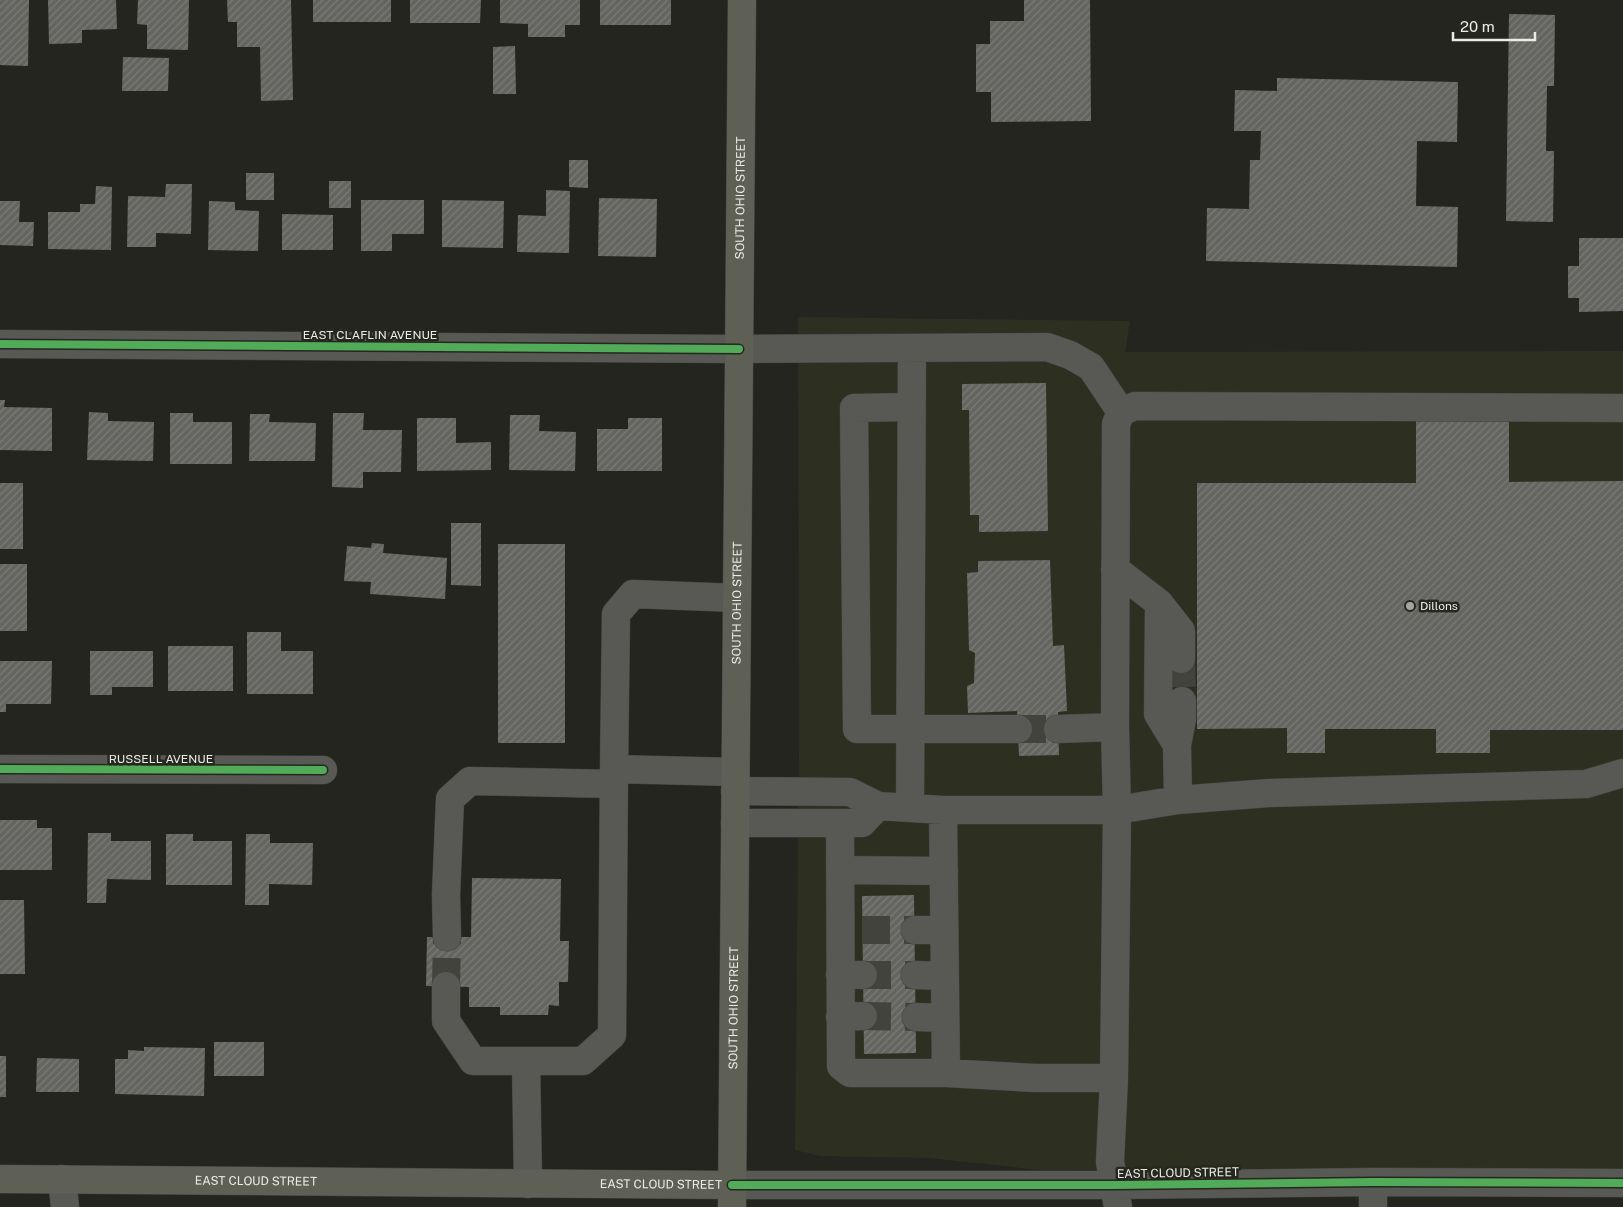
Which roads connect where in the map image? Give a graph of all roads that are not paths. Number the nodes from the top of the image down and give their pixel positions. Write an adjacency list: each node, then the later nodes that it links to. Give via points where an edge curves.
1 (742, 0): 4 (main road, SOUTH OHIO STREET)
2 (0, 344): 4 (street, EAST CLAFLIN AVENUE)
3 (912, 348): 4 (street, EAST CLAFLIN AVENUE); 5 (street); 7 (street, EAST CLAFLIN AVENUE, via 1047,347 1091,367)
4 (739, 349): 9 (main road, SOUTH OHIO STREET)
5 (910, 407): 16 (street); 16 (street, via 854,408 857,729)
6 (1623, 408): 7 (street, via 1135,406)
7 (1121, 412): 8 (street, via 1116,424)
8 (1115, 569): 10 (street); 13 (street)
9 (737, 598): 21 (street, via 633,594 616,614); 22 (main road, SOUTH OHIO STREET)
10 (1159, 603): 11 (street, via 1181,631); 17 (street, via 1158,714)
11 (1181, 659)
12 (1182, 701): 17 (street)
13 (1115, 727): 15 (street); 27 (street)
14 (1018, 729): 16 (street)
15 (1058, 729)
16 (910, 730): 25 (street)
17 (1177, 745): 23 (street)
18 (0, 769): 19 (street, RUSSELL AVENUE)
19 (323, 770)
20 (1623, 773): 23 (street, via 1586,784 1269,793)
21 (614, 776): 22 (street); 34 (street, via 470,781 450,799); 40 (street, via 612,1035 583,1061)
22 (735, 781): 24 (street, via 850,792); 29 (main road, SOUTH OHIO STREET)
23 (1178, 800): 27 (street)
24 (878, 806): 25 (street); 28 (street, via 862,823)
25 (910, 808): 26 (street)
26 (943, 810): 27 (street); 31 (street)
27 (1117, 810): 42 (street)
28 (840, 823): 29 (street); 30 (street)
29 (735, 824): 48 (main road, SOUTH OHIO STREET)
30 (840, 870): 31 (street); 41 (street, via 851,930 852,1017 841,1066 850,1073)
31 (944, 871): 33 (street)
32 (914, 930): 33 (street)
33 (944, 930): 36 (street)
34 (447, 937)
35 (915, 975): 36 (street)
36 (944, 976): 39 (street)
37 (446, 986): 40 (street, via 446,1021 473,1061)
38 (916, 1017): 39 (street)
39 (945, 1018): 41 (street)
40 (526, 1061): 45 (street)
41 (946, 1073): 42 (street)
42 (1114, 1078): 50 (street, via 1110,1162)
43 (0, 1179): 44 (main road, EAST CLOUD STREET)
44 (62, 1179): 45 (main road, EAST CLOUD STREET); 51 (street)
45 (528, 1184): 48 (main road, EAST CLOUD STREET)
46 (1623, 1184): 47 (street, EAST CLOUD STREET)
47 (1374, 1195): 50 (street, EAST CLOUD STREET)
48 (732, 1196): 49 (street, EAST CLOUD STREET)
49 (885, 1196): 50 (street, EAST CLOUD STREET)
50 (1116, 1196)
51 (64, 1207)

